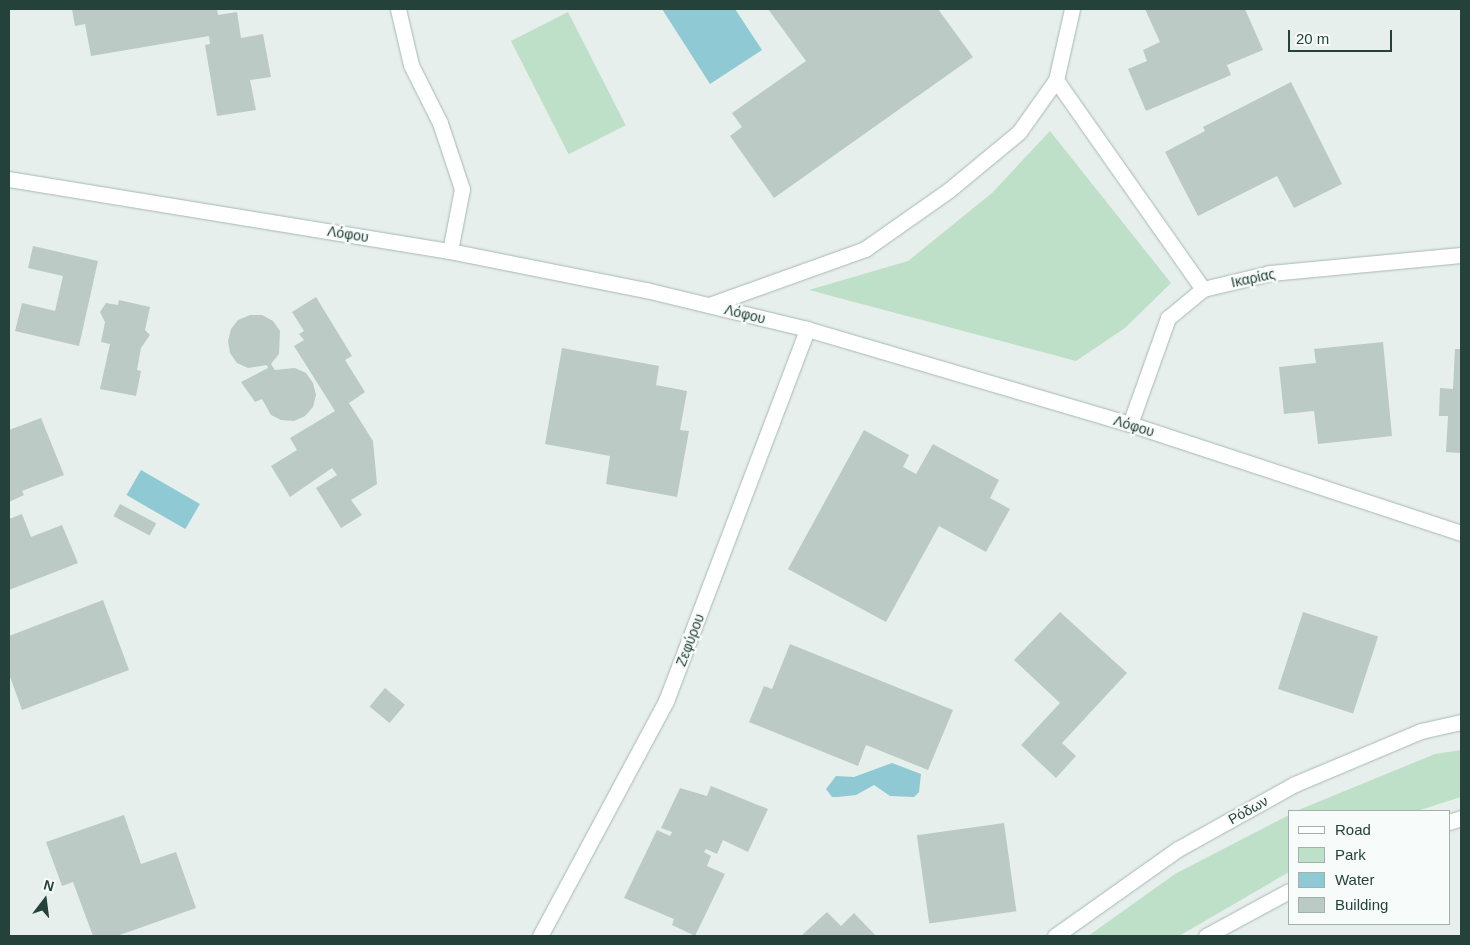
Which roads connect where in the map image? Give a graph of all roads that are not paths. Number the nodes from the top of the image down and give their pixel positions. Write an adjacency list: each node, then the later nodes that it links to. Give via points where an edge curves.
1 (398, 9): 5 (street, via 411,65 440,123 462,189)
2 (1072, 9): 3 (street)
3 (1056, 80): 7 (street); 8 (street, via 1019,132 949,190 866,249)
4 (9, 179): 5 (street, Λόφου)
5 (450, 251): 8 (street, Λόφου)
6 (1461, 255): 7 (street, Ικαρίας, via 1270,273)
7 (1203, 289): 10 (street, Ικαρίας, via 1168,318 1150,360)
8 (709, 305): 9 (street, Λόφου)
9 (807, 329): 10 (street, Λόφου); 14 (street, Ζεφύρου, via 666,701)
10 (1130, 424): 11 (street, Λόφου)
11 (1461, 533)
12 (1461, 722): 15 (street, Ρόδων, via 1422,731 1295,784 1178,849)
13 (1288, 892): 16 (street)
14 (540, 936)
15 (1055, 936)
16 (1206, 936)

